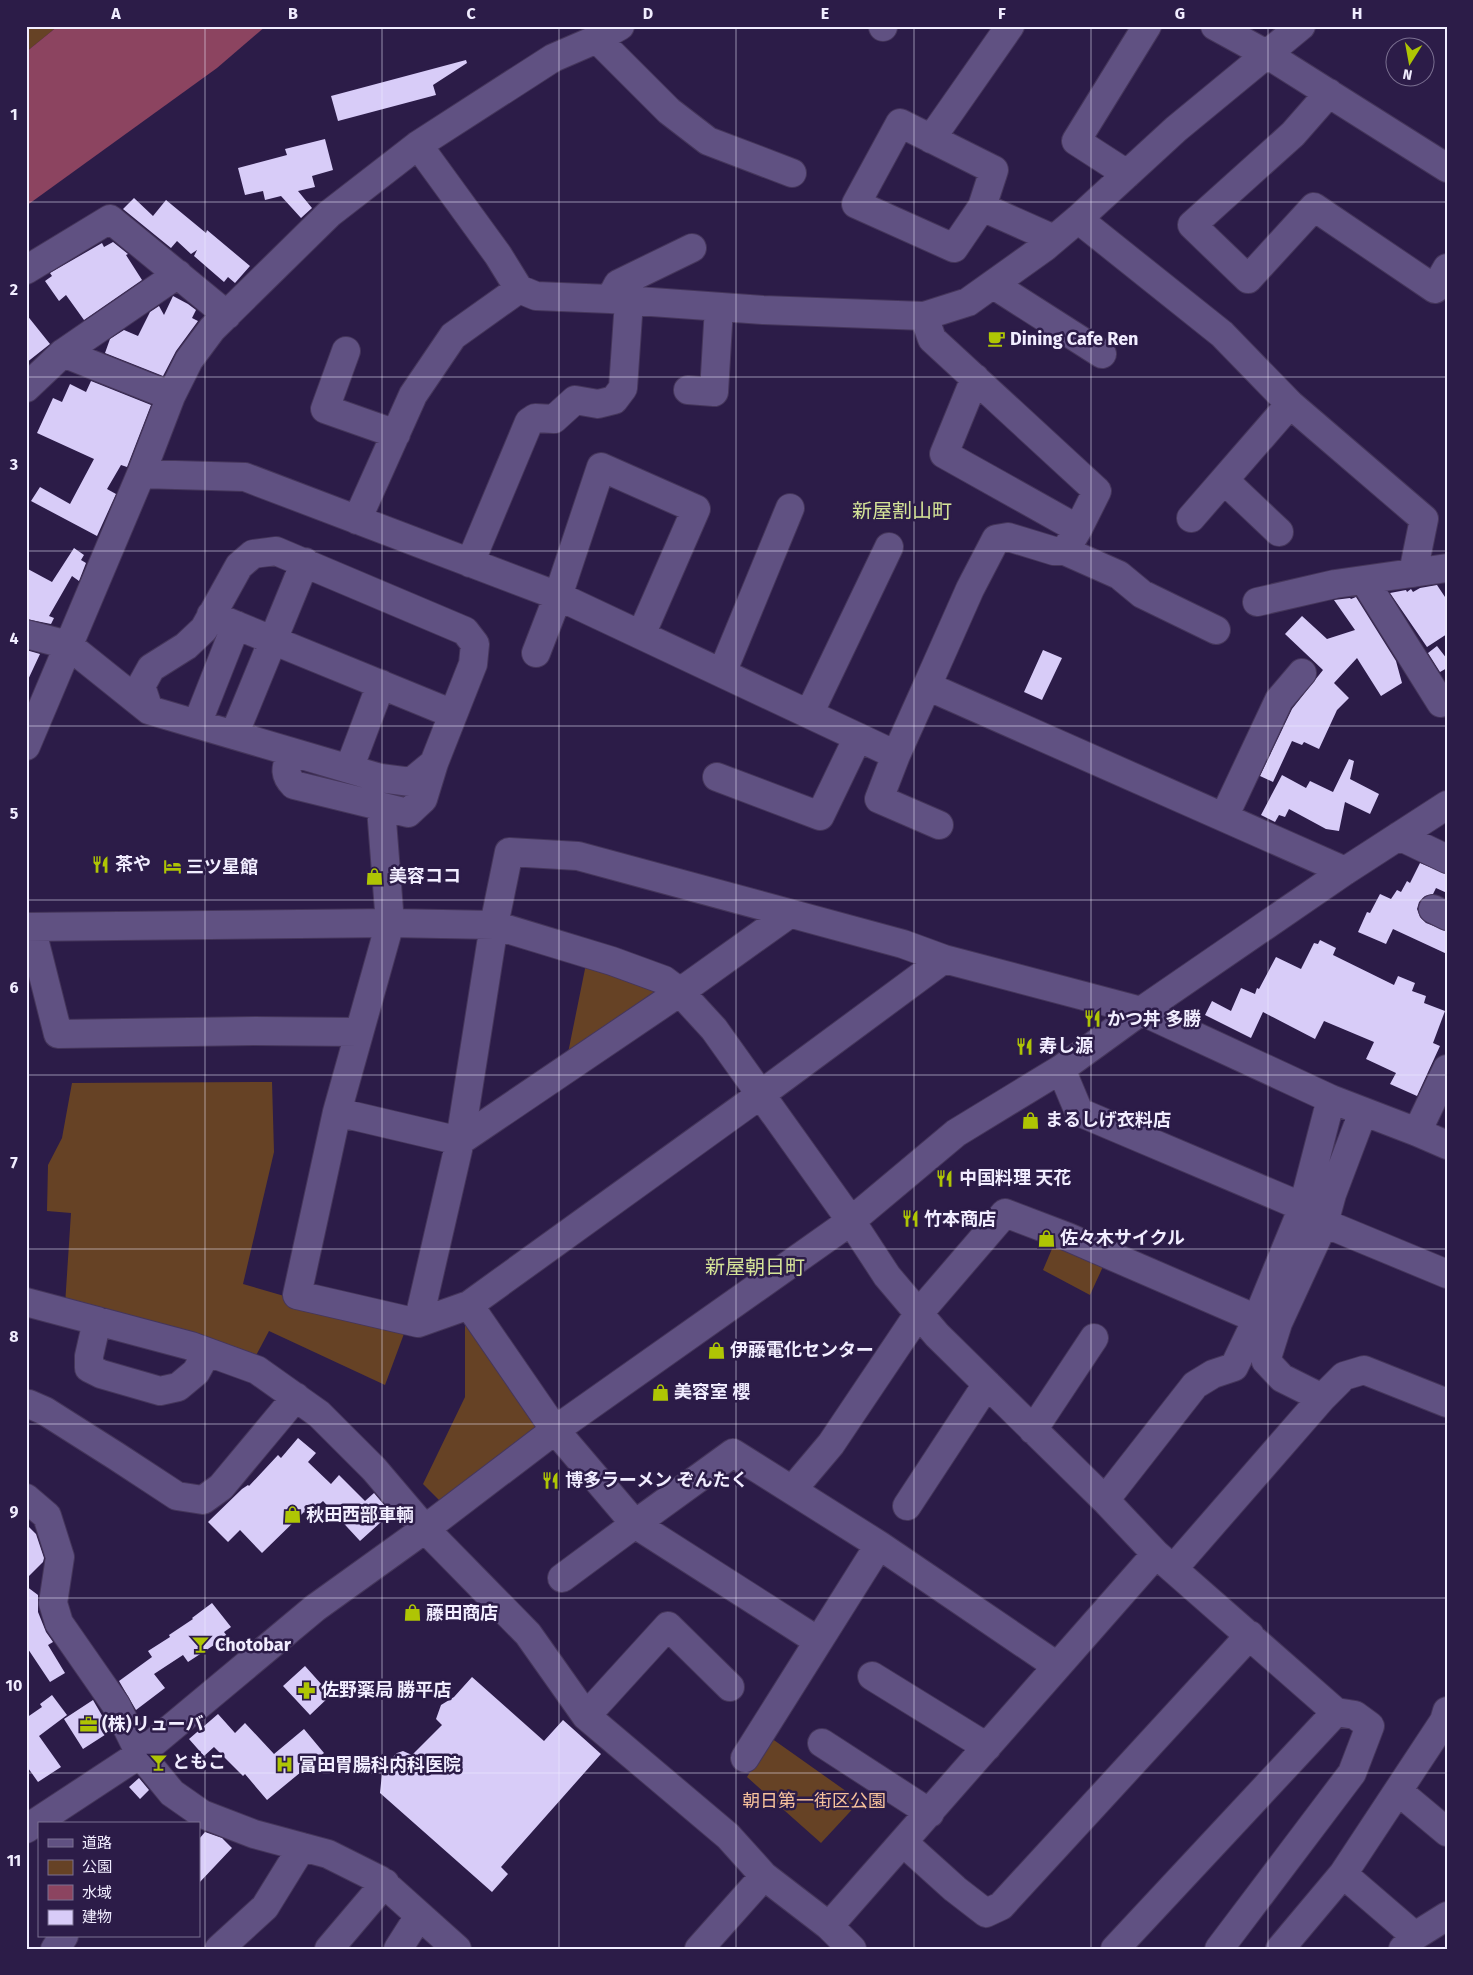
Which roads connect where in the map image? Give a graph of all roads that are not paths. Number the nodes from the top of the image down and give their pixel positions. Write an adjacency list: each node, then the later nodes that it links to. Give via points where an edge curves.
1 (1010, 26): 8 (street)
2 (1147, 26): 12 (street, via 1076,141)
3 (1216, 26): 6 (street)
4 (1301, 26): 6 (street)
5 (608, 33): 9 (street, via 553,58); 11 (street, via 669,111 708,141)
6 (1268, 54): 7 (street); 12 (street, via 1176,129)
7 (1329, 93): 10 (street); 17 (street, via 1293,134 1192,225 1248,279 1314,207 1435,289)
8 (931, 139): 13 (street, via 994,170); 13 (street, via 900,123 856,204 954,248)
9 (418, 145): 21 (street); 24 (street, via 329,214)
10 (1447, 168)
11 (792, 173)
12 (1127, 174): 14 (street)
13 (982, 207): 15 (street)
14 (1078, 219): 15 (street); 33 (street, via 1222,334)
15 (1054, 239): 20 (street)
16 (692, 248): 22 (street, via 618,284)
17 (1447, 268)
18 (26, 270): 19 (street, via 110,219)
19 (178, 274): 24 (street); 27 (street)
20 (994, 285): 25 (street, via 968,302); 28 (street)
21 (519, 289): 22 (street, via 536,296); 34 (street, via 453,336 413,395)
22 (619, 300): 23 (street); 44 (street, via 622,388 614,400 598,404 575,400 554,419 534,418 529,422)
23 (719, 308): 25 (street); 31 (street, via 714,392)
24 (227, 314): 32 (street, via 189,360)
25 (924, 316): 29 (street, via 932,339)
26 (346, 352): 34 (street, via 325,409)
27 (64, 353): 30 (street); 32 (street)
28 (1102, 354)
29 (975, 378): 41 (street, via 1097,491); 41 (street, via 944,454)
30 (26, 388)
31 (688, 390)
32 (171, 396): 35 (street)
33 (1290, 404): 36 (street); 46 (street, via 1424,519)
34 (396, 434): 39 (street)
35 (141, 474): 39 (street, via 244,477); 56 (street)
36 (1224, 480): 38 (street); 40 (street)
37 (790, 508): 58 (street)
38 (1191, 518)
39 (357, 520): 44 (street)
40 (1279, 532)
41 (1071, 540): 52 (street, via 1142,594); 61 (street, via 1054,551 1008,537 996,539)
42 (889, 547): 65 (street)
43 (305, 562): 50 (street, via 276,550 253,554 239,566); 55 (street); 64 (street, via 465,631 475,644 473,664)
44 (470, 563): 48 (street)
45 (1447, 568): 46 (street)
46 (1413, 573): 47 (street)
47 (1364, 580): 49 (street); 62 (street)
48 (558, 596): 54 (street); 54 (street, via 601,467 696,509); 57 (street)
49 (1257, 602)
50 (212, 615): 51 (street); 63 (street, via 204,629 186,646 151,668 141,686)
51 (236, 626): 55 (street); 66 (street)
52 (1216, 630)
53 (26, 634): 56 (street)
54 (641, 635): 58 (street)
55 (273, 640): 60 (street); 67 (street)
56 (68, 645): 63 (street); 69 (street)
57 (536, 653)
58 (722, 673): 65 (street)
59 (1302, 673): 77 (street, via 1279,700)
60 (381, 684): 64 (street); 73 (street)
61 (927, 686): 71 (street); 77 (street)
62 (1442, 703)
63 (149, 710): 66 (street)
64 (454, 714): 72 (street)
65 (809, 714): 68 (street)
66 (197, 724): 67 (street)
67 (234, 735): 70 (street)
68 (858, 737): 71 (street); 74 (street, via 820,816)
69 (26, 746)
70 (291, 752): 73 (street); 76 (street, via 286,771 287,778 294,785)
71 (896, 755): 78 (street, via 879,799)
72 (434, 763): 73 (street, via 411,782); 76 (street, via 423,799 408,813)
73 (349, 769)
74 (717, 776)
75 (1447, 804): 79 (street)
76 (381, 808): 83 (street)
77 (1224, 817): 81 (street)
78 (939, 825)
79 (1399, 836): 80 (street); 81 (street)
80 (1447, 859)
81 (1335, 866): 88 (street)
82 (789, 914): 84 (street, via 578,856 509,852); 86 (street, via 903,944); 87 (street)
83 (390, 922): 84 (street); 85 (street); 89 (street)
84 (494, 925): 87 (street, via 612,961 664,980); 97 (street)
85 (28, 927): 89 (street, via 58,1034)
86 (944, 959): 88 (street); 92 (street)
87 (680, 992): 92 (street, via 714,1029); 97 (street)
88 (1131, 1008): 90 (street); 93 (street)
89 (358, 1032): 94 (street)
90 (1061, 1069): 99 (street, via 1079,1112); 100 (street, via 956,1133)
91 (1447, 1069): 96 (street)
92 (760, 1095): 100 (street); 103 (street)
93 (1331, 1099): 95 (street); 99 (street)
94 (337, 1112): 97 (street); 107 (street, via 297,1295)
95 (1363, 1112): 96 (street); 99 (street, via 1332,1194)
96 (1417, 1132): 98 (street)
97 (460, 1141): 107 (street)
98 (1447, 1145)
99 (1313, 1215): 101 (street); 105 (street); 112 (street, via 1266,1361 1282,1378)
100 (851, 1221): 104 (street, via 887,1276); 115 (street)
101 (1447, 1274)
102 (26, 1302): 106 (street)
103 (469, 1305): 107 (street); 115 (street)
104 (919, 1313): 105 (street, via 1006,1213); 110 (street); 117 (street, via 830,1444)
105 (1257, 1319): 119 (street, via 1234,1366 1195,1385)
106 (97, 1321): 109 (street); 109 (street, via 89,1368 160,1391 178,1388 196,1372)
107 (418, 1324)
108 (1094, 1338): 116 (street)
109 (207, 1352): 111 (street, via 257,1370)
110 (987, 1384): 116 (street); 120 (street)
111 (296, 1397): 114 (street, via 221,1487 203,1500 177,1496 45,1411); 122 (street, via 319,1414 374,1469)
112 (1322, 1398): 113 (street, via 1344,1376 1364,1370); 124 (street)
113 (1447, 1403)
114 (29, 1404)
115 (555, 1430): 121 (street); 122 (street)
116 (1033, 1430): 119 (street)
117 (793, 1490): 121 (street, via 733,1452); 123 (street)
118 (26, 1498): 136 (street, via 47,1516 60,1558 53,1603 59,1623 116,1705)
119 (1105, 1500): 124 (street)
120 (907, 1506)
121 (635, 1524): 125 (street); 127 (street)
122 (425, 1529): 133 (street, via 528,1634); 136 (street, via 314,1608)
123 (879, 1545): 127 (street); 128 (street)
124 (1164, 1561): 126 (street); 128 (street)
125 (562, 1578)
126 (1250, 1635): 131 (street); 142 (street, via 1001,1906 986,1913)
127 (818, 1641): 137 (street)
128 (1057, 1666): 135 (street)
129 (872, 1676): 135 (street)
130 (730, 1687): 133 (street, via 668,1626)
131 (1336, 1712): 159 (street); 160 (street, via 1355,1715 1370,1726 1352,1774)
132 (1447, 1712): 138 (street)
133 (586, 1716): 145 (street, via 728,1836)
134 (822, 1743): 139 (street)
135 (987, 1747): 139 (street)
136 (140, 1754): 140 (street); 143 (street, via 172,1793 202,1814 254,1834)
137 (745, 1758)
138 (1398, 1791): 141 (street); 144 (street)
139 (930, 1813): 142 (street)
140 (39, 1822)
141 (1447, 1832)
142 (904, 1843): 149 (street)
143 (302, 1847): 146 (street, via 328,1854); 153 (street, via 265,1907)
144 (1343, 1874): 151 (street); 161 (street)
145 (764, 1876): 149 (street); 157 (street)
146 (385, 1883): 147 (street); 154 (street)
147 (420, 1916): 155 (street); 156 (street)
148 (1447, 1916): 151 (street)
149 (829, 1926): 158 (street)
150 (63, 1938): 152 (street)
151 (1409, 1942)
152 (55, 1949)
153 (219, 1949)
154 (329, 1949)
155 (398, 1949)
156 (457, 1949)
157 (699, 1949)
158 (852, 1949)
159 (1115, 1949)
160 (1219, 1949)
161 (1280, 1949)

